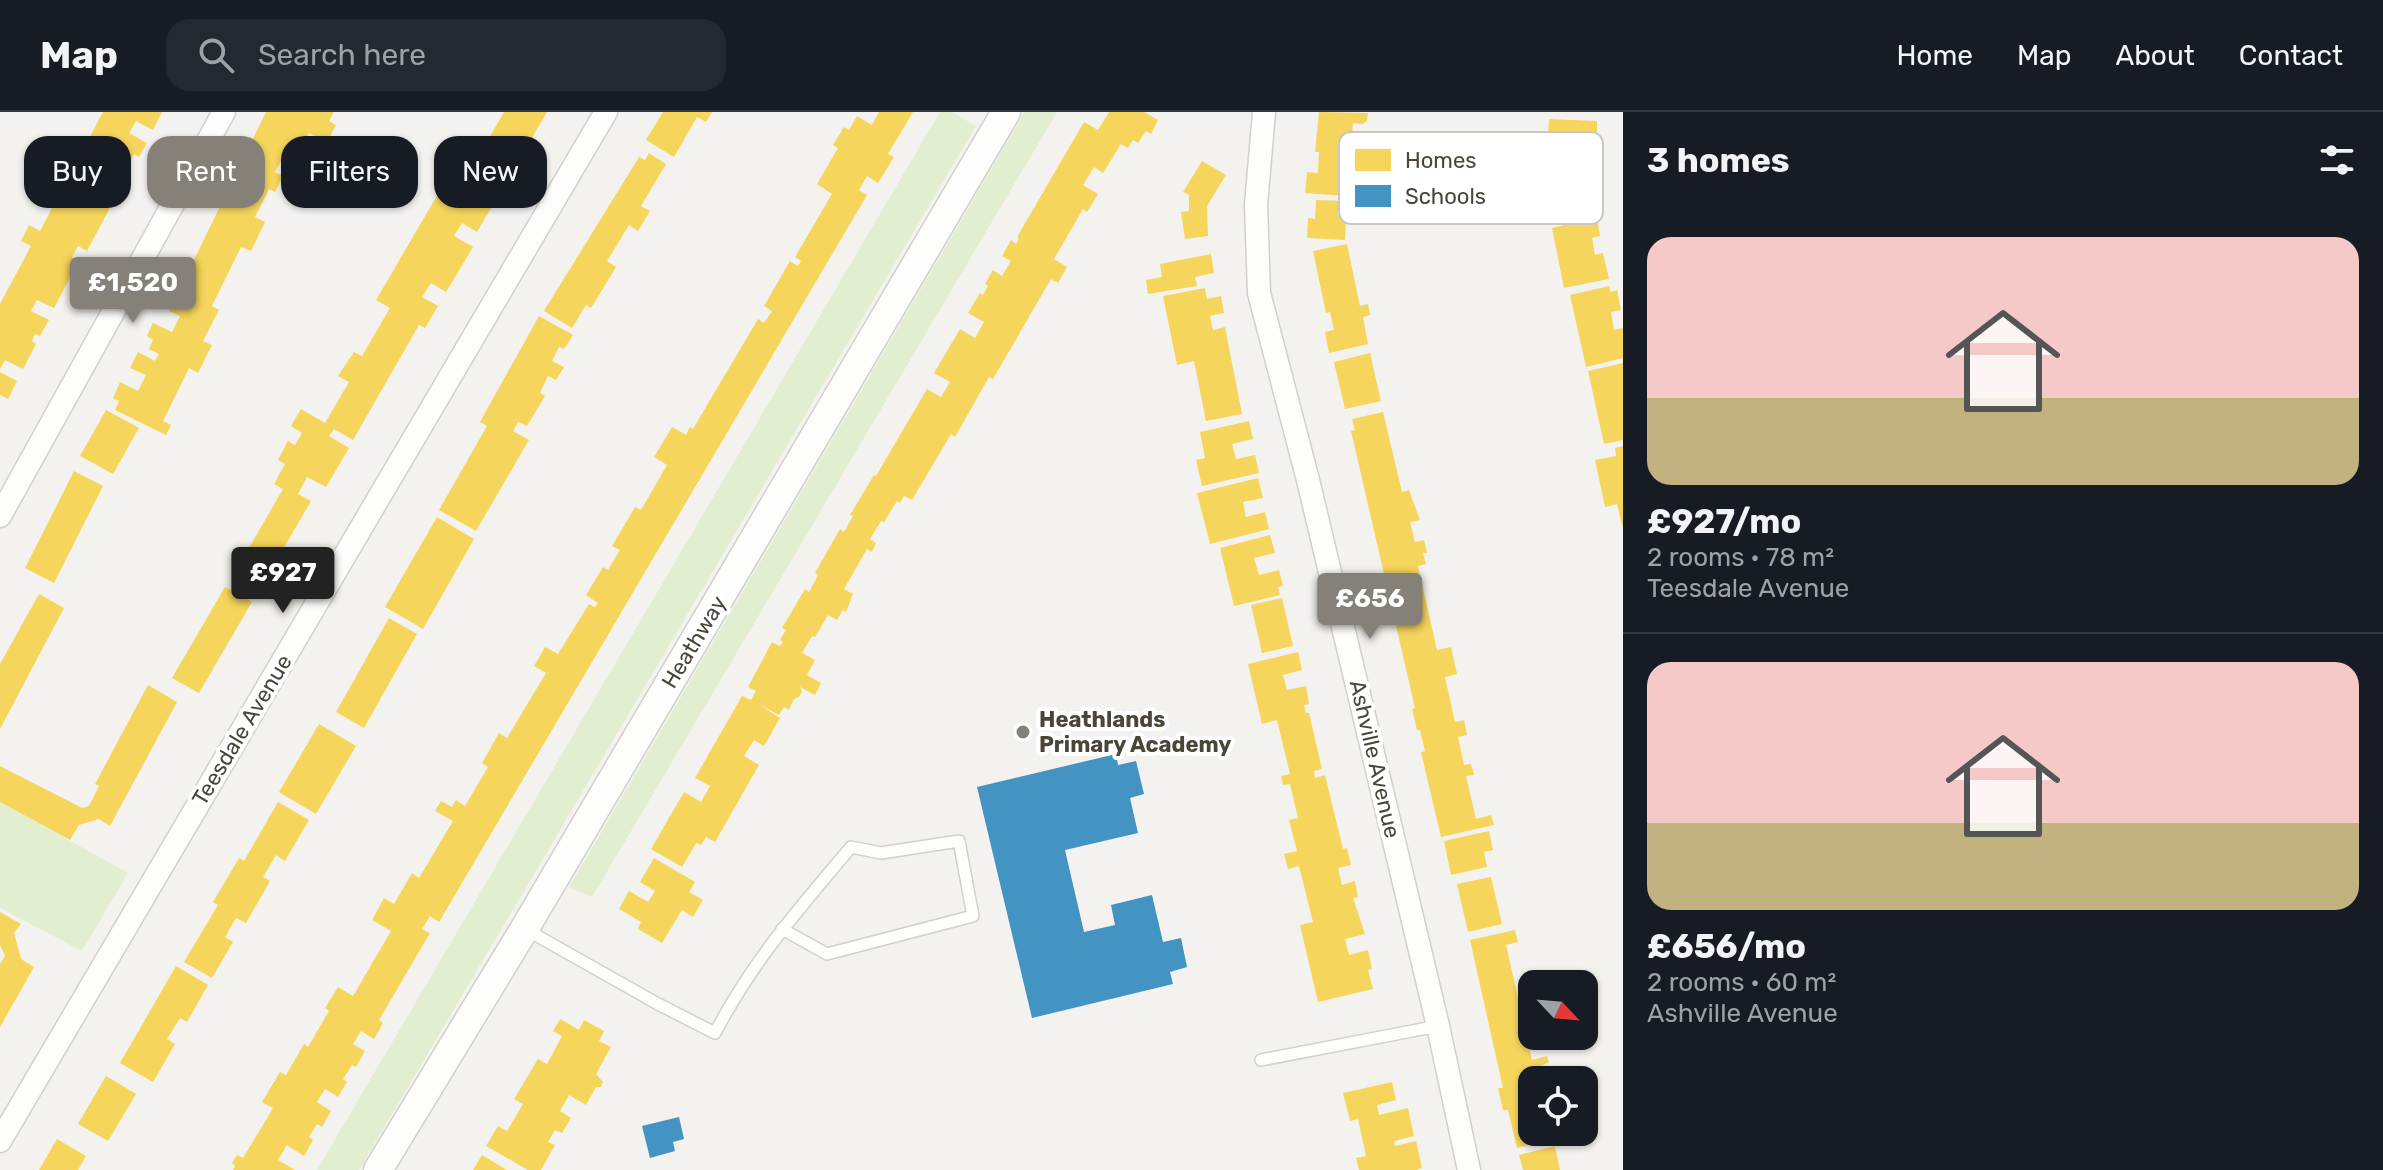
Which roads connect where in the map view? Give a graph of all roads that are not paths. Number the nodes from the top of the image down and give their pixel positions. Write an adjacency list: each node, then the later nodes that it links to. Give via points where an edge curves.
1 (224, 112): 5 (street)
2 (606, 112): 10 (street, Teesdale Avenue)
3 (1006, 112): 6 (street, Heathway)
4 (1264, 112): 8 (street, Ashville Avenue, via 1256,205 1259,293)
5 (0, 516)
6 (525, 928): 7 (lane, via 715,1033 754,965); 11 (street, Heathway)
7 (782, 929): 7 (lane, via 851,847 881,853 959,841 973,916 827,954)
8 (1438, 1026): 9 (lane); 12 (street, Ashville Avenue)
9 (1261, 1060)
10 (0, 1141)
11 (378, 1170)
12 (1469, 1170)

